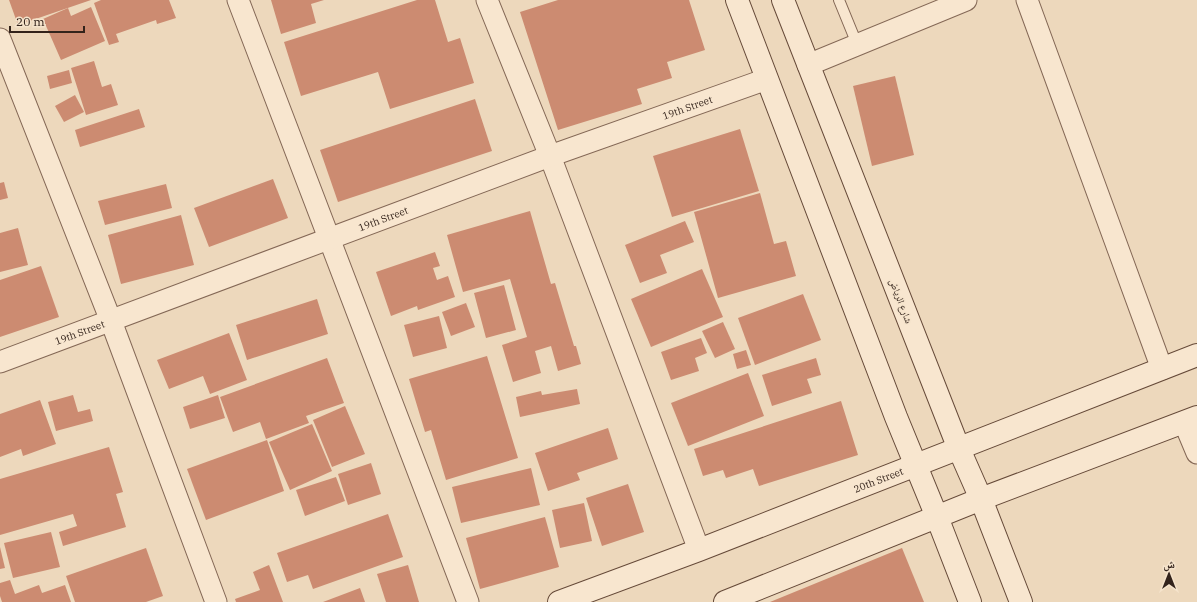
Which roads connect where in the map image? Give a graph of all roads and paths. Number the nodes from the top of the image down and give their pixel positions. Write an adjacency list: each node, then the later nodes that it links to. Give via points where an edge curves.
1 (238, 0): 13 (street)
2 (488, 0): 12 (street)
3 (737, 0): 11 (main road)
4 (783, 0): 10 (main road, شارع الرياض)
5 (839, 0): 9 (lane)
6 (966, 0): 9 (street)
7 (1026, 0): 17 (street)
8 (0, 39): 14 (street)
9 (857, 44): 10 (street)
10 (808, 65): 19 (main road, شارع الرياض)
11 (767, 79): 12 (street, 19th Street); 21 (main road)
12 (550, 156): 13 (street, 19th Street); 24 (street)
13 (330, 239): 14 (street, 19th Street); 26 (street)
14 (111, 320): 16 (street, 19th Street); 25 (street)
15 (1197, 356): 17 (main road, 20th Street)
16 (0, 362)
17 (1162, 369): 19 (main road, 20th Street)
18 (1190, 419): 20 (street); 22 (main road)
19 (959, 449): 21 (main road, 20th Street); 22 (main road, شارع الرياض)
20 (1197, 453)
21 (916, 466): 23 (main road); 24 (main road, 20th Street)
22 (981, 499): 23 (main road); 30 (main road, شارع الرياض)
23 (938, 517): 28 (main road); 29 (main road)
24 (699, 550): 27 (main road, 20th Street)
25 (216, 602)
26 (468, 602)
27 (558, 602)
28 (725, 602)
29 (970, 602)
30 (1021, 602)

